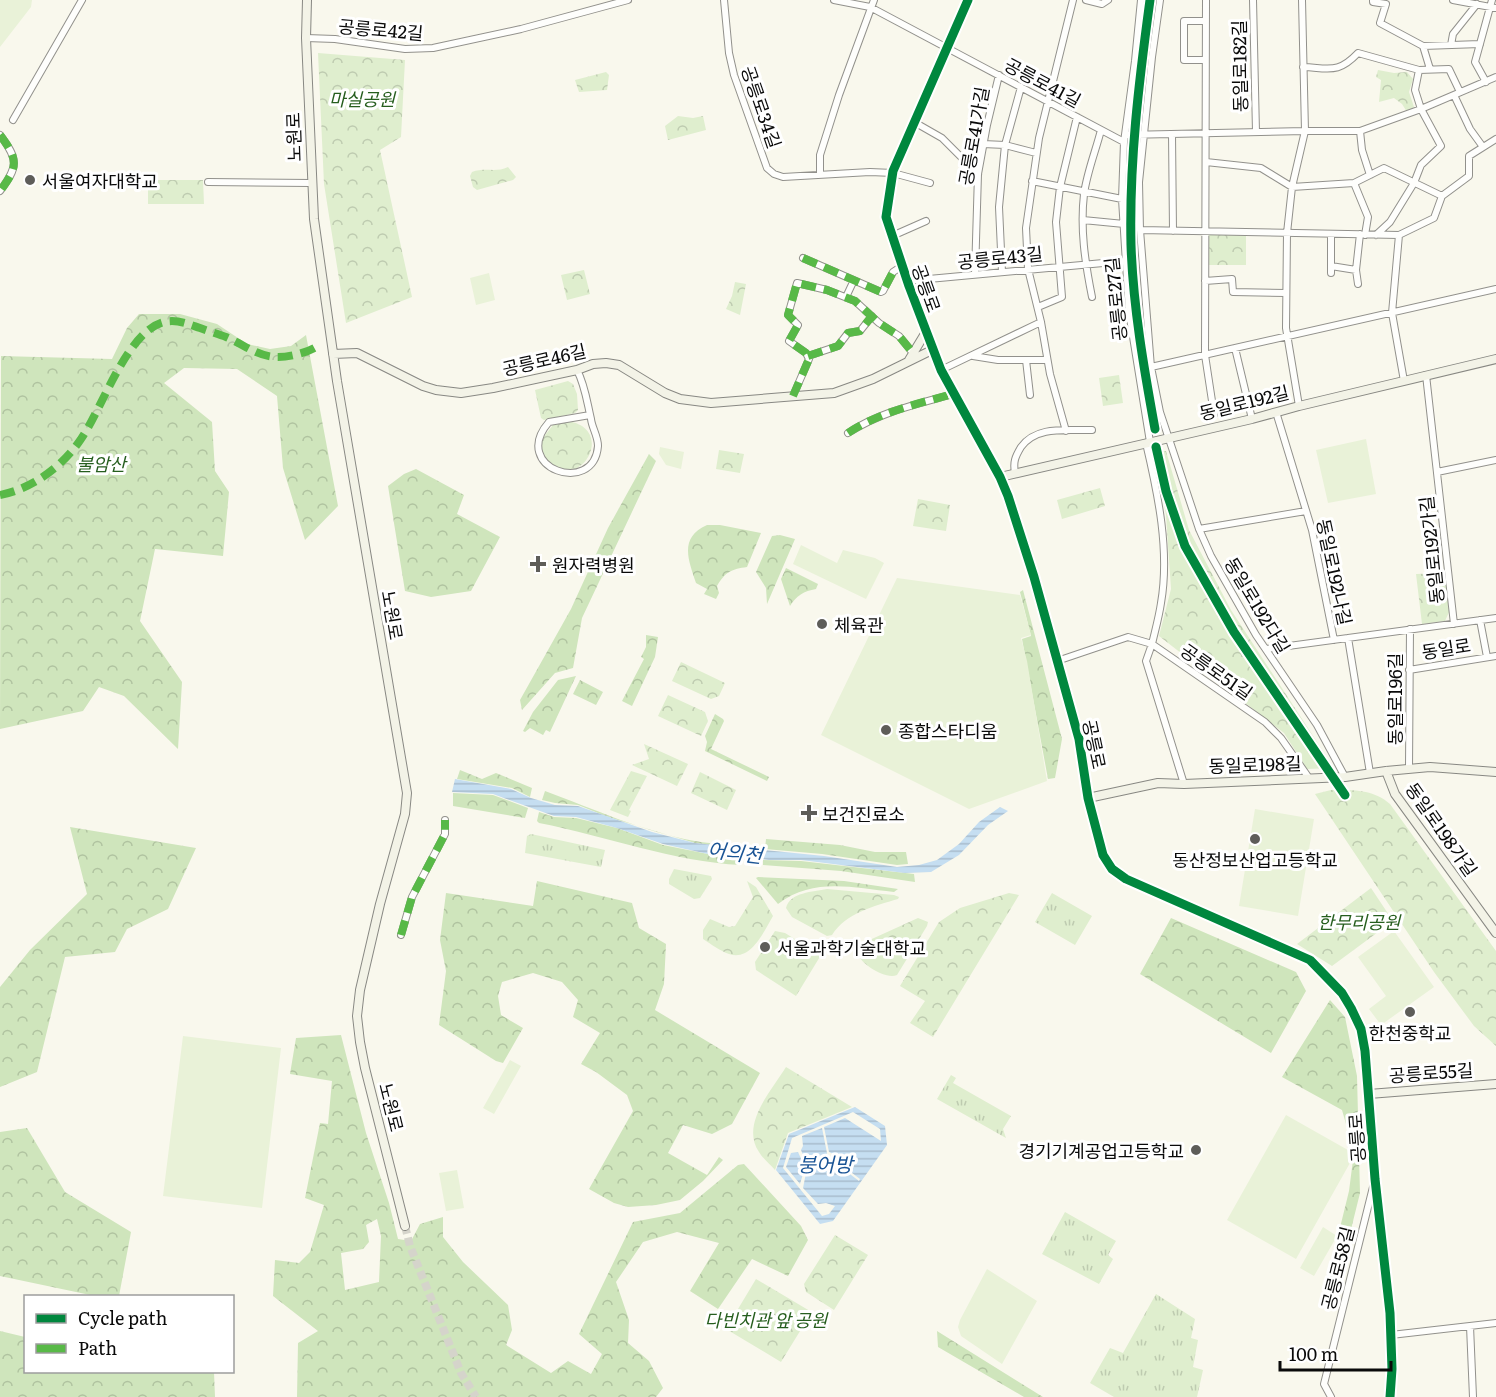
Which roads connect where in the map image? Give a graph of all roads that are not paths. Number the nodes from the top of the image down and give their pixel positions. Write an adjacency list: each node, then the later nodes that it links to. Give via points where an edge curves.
1 (82, 0): 39 (street)
2 (307, 0): 22 (street, 노원로)
3 (628, 0): 22 (street, 공릉로42길, via 433,48 405,49)
4 (724, 0): 58 (street, 공릉로34길, via 734,75 767,168 783,177)
5 (834, 0): 20 (street)
6 (874, 0): 20 (street)
7 (969, 0): 26 (street, 공릉로)
8 (1073, 0): 36 (street)
9 (1086, 0): 10 (street, via 1102,4)
10 (1108, 0)
11 (1141, 0): 49 (street, 공릉로27길)
12 (1160, 0): 48 (street)
13 (1206, 0): 21 (street, 동일로182길)
14 (1253, 0): 45 (street, 동일로182길)
15 (1302, 0): 28 (street)
16 (1373, 0): 25 (street, via 1386,4 1380,23)
17 (1453, 0): 18 (street)
18 (1477, 4): 19 (street); 24 (street, via 1453,34)
19 (1493, 5): 23 (street)
20 (870, 7): 26 (street); 58 (street, via 820,155)
21 (1206, 21): 27 (street, 동일로182길); 27 (street, 동일로182길, via 1184,21 1184,60)
22 (306, 38): 62 (street, 노원로)
23 (1480, 44): 24 (street); 33 (street, via 1475,62)
24 (1452, 45): 25 (street)
25 (1423, 46): 29 (street)
26 (947, 47): 31 (street, 공릉로41길); 40 (street, 공릉로)
27 (1205, 60): 44 (street, 동일로182길)
28 (1303, 67): 30 (street, via 1339,69 1358,53); 42 (street)
29 (1430, 69): 30 (street); 35 (street, via 1449,69)
30 (1419, 70): 37 (street, via 1415,90)
31 (999, 75): 34 (street, 공릉로41길); 51 (street, 공릉로41가길)
32 (1496, 77): 33 (street)
33 (1486, 82): 35 (street)
34 (1021, 87): 36 (street, 공릉로41길); 52 (street)
35 (1457, 94): 37 (street); 53 (street, via 1470,129)
36 (1049, 102): 38 (street, 공릉로41길); 54 (street)
37 (1421, 110): 43 (street); 65 (street, via 1441,146 1422,165)
38 (1077, 117): 41 (street, 공릉로41길); 66 (street)
39 (13, 120)
40 (914, 122): 56 (street, 공릉로); 57 (street, via 942,138)
41 (1101, 130): 49 (street, 공릉로41길); 69 (street)
42 (1305, 130): 43 (street); 45 (street); 67 (street)
43 (1360, 131): 59 (street)
44 (1205, 132): 45 (street); 46 (street); 55 (street, 동일로182길)
45 (1256, 132)
46 (1172, 134): 48 (street); 76 (street)
47 (0, 135): 68 (street, via 15,162)
48 (1143, 135): 49 (street); 75 (street, 동일로192다길)
49 (1125, 138): 71 (street, 공릉로27길)
50 (1496, 139): 53 (street)
51 (983, 144): 52 (street); 57 (street, 공릉로41가길)
52 (1005, 145): 54 (street); 91 (street, via 999,207)
53 (1483, 147): 70 (street, via 1469,156 1469,176)
54 (1036, 153): 60 (street)
55 (1206, 162): 67 (street, via 1261,168); 77 (street, 동일로182길)
56 (892, 173): 58 (street, 공릉로34길); 63 (street); 83 (street, 공릉로, via 885,211)
57 (978, 174): 92 (street, 공릉로41가길)
58 (820, 175)
59 (1370, 175): 64 (street); 65 (street, via 1384,168)
60 (1032, 181): 66 (street); 89 (street, via 1026,228)
61 (208, 182): 62 (street)
62 (311, 183): 110 (street, 노원로)
63 (930, 183)
64 (1354, 183): 67 (street); 80 (street, via 1368,217)
65 (1414, 183): 70 (street); 81 (street, via 1390,222)
66 (1060, 187): 69 (street); 88 (street, via 1056,222)
67 (1293, 187): 78 (street)
68 (0, 191)
69 (1084, 192): 71 (street); 72 (street)
70 (1442, 196): 82 (street, via 1434,218)
71 (1122, 199): 74 (street, 공릉로27길)
72 (1083, 220): 74 (street); 86 (street)
73 (926, 221): 83 (street)
74 (1124, 224): 85 (street, 공릉로27길)
75 (1140, 230): 76 (street); 118 (street, 동일로192다길)
76 (1173, 231): 77 (street)
77 (1205, 231): 78 (street); 95 (street, 동일로182길)
78 (1287, 233): 79 (street); 98 (street)
79 (1331, 234): 80 (street); 90 (street, via 1331,269)
80 (1362, 234): 81 (street); 90 (street)
81 (1376, 235): 82 (street)
82 (1399, 235): 102 (street)
83 (892, 236): 87 (street, 공릉로)
84 (803, 258): 93 (street, 공릉로)
85 (1125, 261): 86 (street, 공릉로43길); 135 (street, 공릉로27길)
86 (1085, 264): 88 (street, 공릉로43길); 100 (street)
87 (902, 266): 93 (street, 공릉로, via 893,272 882,292); 94 (street, 공릉로)
88 (1059, 266): 89 (street, 공릉로43길); 101 (street, 공릉로43길, via 1062,298)
89 (1028, 269): 91 (street, 공릉로43길); 101 (street)
90 (1356, 270): 96 (street)
91 (1002, 272): 92 (street, 공릉로43길)
92 (975, 274): 94 (street, 공릉로43길)
93 (854, 280): 99 (street)
94 (907, 281): 105 (street, 공릉로)
95 (1205, 281): 98 (street, via 1232,279 1233,292); 111 (street, 동일로182길)
96 (1358, 284)
97 (1496, 289): 102 (street)
98 (1286, 292): 106 (street)
99 (846, 297): 103 (street); 112 (street, via 797,283 788,315 798,324 789,341)
100 (1092, 297)
101 (1038, 308): 104 (street)
102 (1392, 313): 106 (street); 122 (street)
103 (872, 316): 109 (street, via 900,336); 112 (street, via 860,331 848,333 838,346)
104 (1041, 322): 113 (street); 116 (street)
105 (926, 332): 108 (street, 공릉로); 109 (street)
106 (1287, 336): 107 (street); 126 (street)
107 (1236, 348): 111 (street); 130 (street)
108 (932, 350): 117 (street, 공릉로46길); 120 (street, 공릉로)
109 (913, 353): 117 (street)
110 (333, 354): 119 (street, 공릉로46길, via 357,353 423,386 461,393); 168 (street, 노원로, via 407,793 403,824 365,964 357,1016 365,1068)
111 (1205, 355): 118 (street); 128 (street, 동일로182길)
112 (808, 356): 125 (street)
113 (972, 356): 115 (street); 120 (street)
114 (1496, 359): 121 (street, 동일로192길)
115 (1026, 360): 116 (street); 124 (street)
116 (1047, 360): 132 (street)
117 (907, 362): 125 (street, 공릉로46길, via 834,393)
118 (1151, 367): 134 (street, 동일로192다길)
119 (577, 370): 125 (street, 공릉로46길, via 593,364 620,365 665,393 695,401); 129 (street)
120 (941, 370): 123 (street, 공릉로)
121 (1426, 375): 122 (street, 동일로192길); 137 (street, 동일로192가길)
122 (1404, 381): 126 (street, 동일로192길)
123 (954, 394): 133 (street, via 896,410); 139 (street, 공릉로)
124 (1030, 395)
125 (793, 396)
126 (1299, 406): 127 (street, 동일로192길)
127 (1276, 412): 130 (street, 동일로192길); 140 (street, 동일로192나길)
128 (1214, 414)
129 (590, 415): 129 (street, via 549,422 539,438 546,464 571,474 592,462 598,447)
130 (1252, 419): 134 (street, 동일로192길)
131 (1092, 430): 132 (street)
132 (1066, 431): 138 (street, via 1041,432 1028,439 1015,457)
133 (848, 433)
134 (1168, 438): 135 (street, 동일로192길); 141 (street, 동일로192다길)
135 (1148, 442): 138 (street, 동일로192길); 148 (street, via 1164,569 1162,602)
136 (1496, 460): 137 (street, 동일로192가길)
137 (1437, 472): 144 (street, 동일로192가길)
138 (1015, 473): 139 (street, 동일로192길)
139 (1000, 477): 152 (street, 공릉로)
140 (1306, 511): 141 (street, 동일로192나길); 147 (street, 동일로192나길)
141 (1199, 529): 149 (street, 동일로192다길, via 1224,583)
142 (1496, 618): 143 (street, 동일로196길)
143 (1480, 620): 144 (street, 동일로196길); 151 (street, 동일로)
144 (1454, 624): 145 (street, 동일로196길)
145 (1410, 629): 146 (street, 동일로196길); 153 (street, 동일로196길)
146 (1348, 638): 147 (street, 동일로196길); 157 (street, 동일로196길)
147 (1334, 640): 149 (street, 동일로196길)
148 (1152, 644): 152 (street, 공릉로51길, via 1128,636); 159 (street, 공릉로51길, via 1264,722 1281,738); 160 (street, via 1146,661)
149 (1266, 649): 158 (street, 동일로192다길, via 1317,725)
150 (1496, 656): 151 (street, 동일로)
151 (1487, 657): 153 (street, 동일로)
152 (1057, 661): 161 (street, 공릉로, via 1079,739)
153 (1409, 670): 154 (street, 동일로196길)
154 (1409, 768): 155 (street, 동일로198길); 156 (street, 동일로198길)
155 (1386, 771): 157 (street, 동일로198길); 163 (street, 동일로198가길, via 1395,795)
156 (1496, 772)
157 (1370, 773): 158 (street, 동일로198길)
158 (1345, 777): 159 (street, 동일로198길)
159 (1309, 778): 160 (street, 동일로198길)
160 (1184, 784): 161 (street, 동일로198길, via 1158,783)
161 (1088, 798): 166 (street, 공릉로, via 1103,855 1116,872 1310,960 1333,983 1360,1029)
162 (445, 820): 164 (street, via 445,834 412,897)
163 (1496, 933)
164 (401, 935)
165 (1496, 1084): 166 (street, 공릉로55길)
166 (1369, 1094): 167 (street, 공릉로)
167 (1375, 1179): 171 (street, 공릉로); 172 (street, 공릉로58길, via 1324,1384)
168 (405, 1226)
169 (1496, 1323): 170 (street)
170 (1470, 1326): 171 (street); 174 (street)
171 (1391, 1335): 173 (street, 공릉로)
172 (1331, 1397)
173 (1390, 1397)
174 (1473, 1397)

